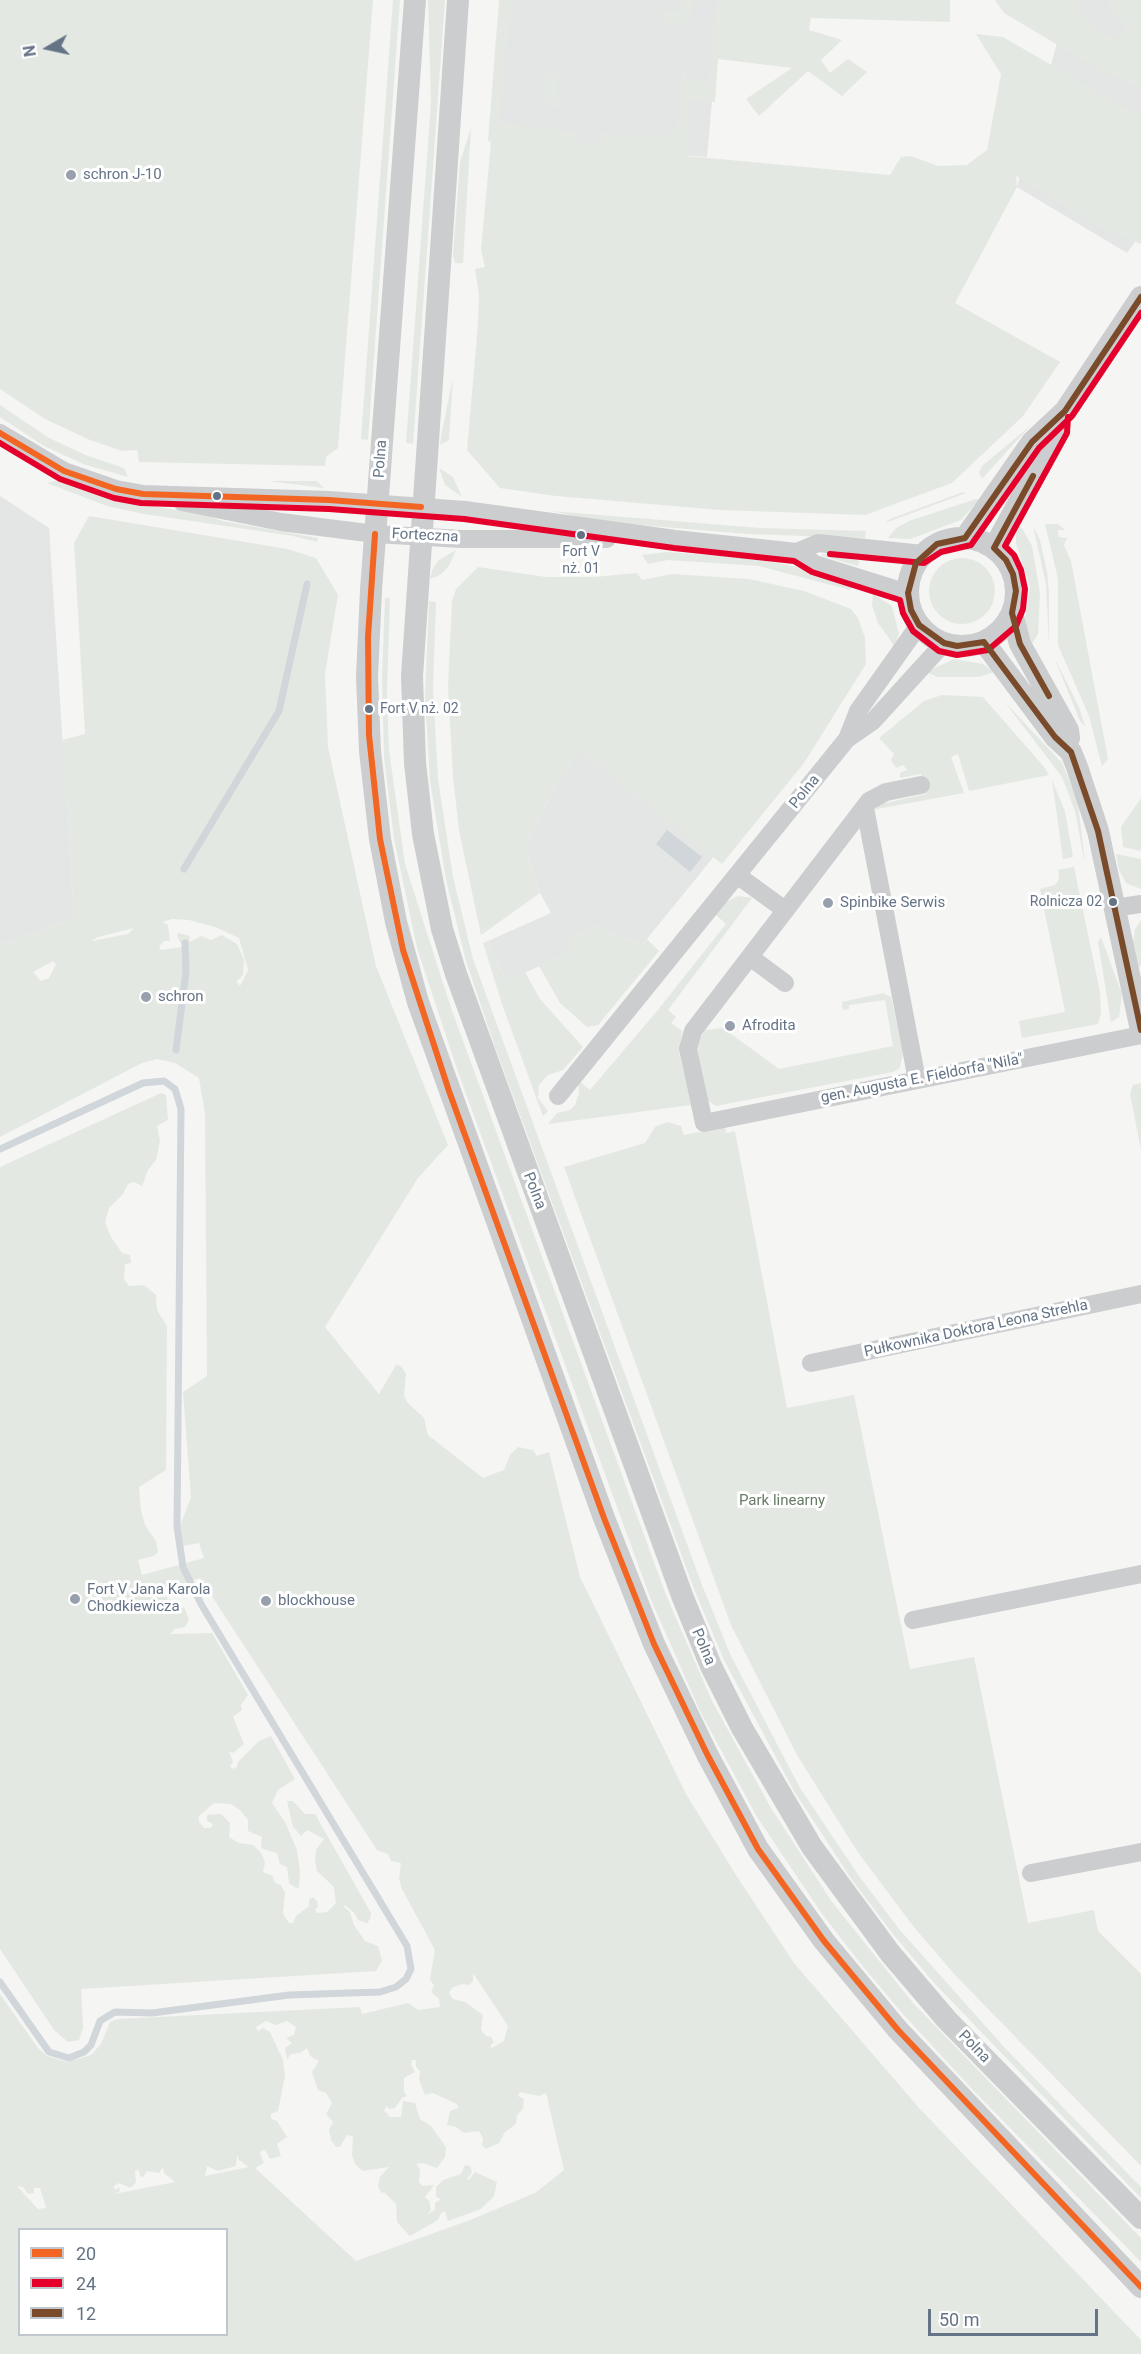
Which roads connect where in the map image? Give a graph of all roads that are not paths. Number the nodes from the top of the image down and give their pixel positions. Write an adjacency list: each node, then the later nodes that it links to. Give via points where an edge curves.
1 (415, 0): 7 (street, Polna)
2 (458, 0): 8 (street, Polna)
3 (1141, 297): 4 (street)
4 (1059, 417): 11 (street, via 1032,442); 13 (street, via 1059,429)
5 (0, 433): 6 (street, Forteczna, via 64,471)
6 (143, 494): 7 (street, Forteczna); 9 (street, Forteczna, via 281,522)
7 (377, 504): 8 (street, Forteczna); 9 (street, Polna)
8 (421, 507): 10 (street, Polna); 12 (street, Forteczna)
9 (375, 534): 10 (street, Forteczna); 42 (street, Polna, via 368,637 370,752 380,839 403,950 449,1091 604,1518 654,1644 758,1849 824,1941 898,2030)
10 (420, 536): 12 (street, Forteczna); 41 (street, Polna, via 412,664 413,733 423,834 442,929 481,1048 711,1666 812,1847 890,1953 947,2020)
11 (965, 538): 13 (street, via 979,539); 15 (street, via 937,544)
12 (675, 539): 14 (street, Forteczna)
13 (994, 548): 17 (street, via 1013,574 1016,591)
14 (797, 552): 15 (street, via 818,543); 16 (street, Forteczna, via 815,564)
15 (924, 554): 16 (street, via 911,576)
16 (908, 593): 18 (street)
17 (1012, 612): 19 (street, via 1008,622); 22 (street, via 1020,644 1068,730)
18 (919, 625): 20 (street); 21 (street, Polna, via 858,711)
19 (984, 642): 20 (street, via 957,646); 22 (street, via 1055,737)
20 (944, 643): 21 (street, Polna, via 873,721)
21 (847, 739): 25 (street, Polna)
22 (1071, 752): 27 (street, via 1098,831)
23 (921, 785): 24 (street, via 877,796)
24 (865, 808): 28 (street); 33 (street)
25 (737, 875): 28 (street); 34 (street, Polna)
26 (1141, 904): 27 (street)
27 (1114, 908): 31 (street)
28 (785, 910): 29 (street)
29 (750, 957): 30 (street); 33 (street, gen. Augusta E. Fieldorfa "Nila", via 693,1031 688,1049 704,1123)
30 (785, 983)
31 (1141, 1030)
32 (1141, 1035): 33 (street, gen. Augusta E. Fieldorfa "Nila")
33 (917, 1080)
34 (558, 1096)
35 (1141, 1294): 36 (street, Pułkownika Doktora Leona Strehla)
36 (811, 1363)
37 (1141, 1574): 38 (street)
38 (914, 1620)
39 (1141, 1852): 40 (street)
40 (1031, 1874)
41 (1141, 2218)
42 (1141, 2287)

